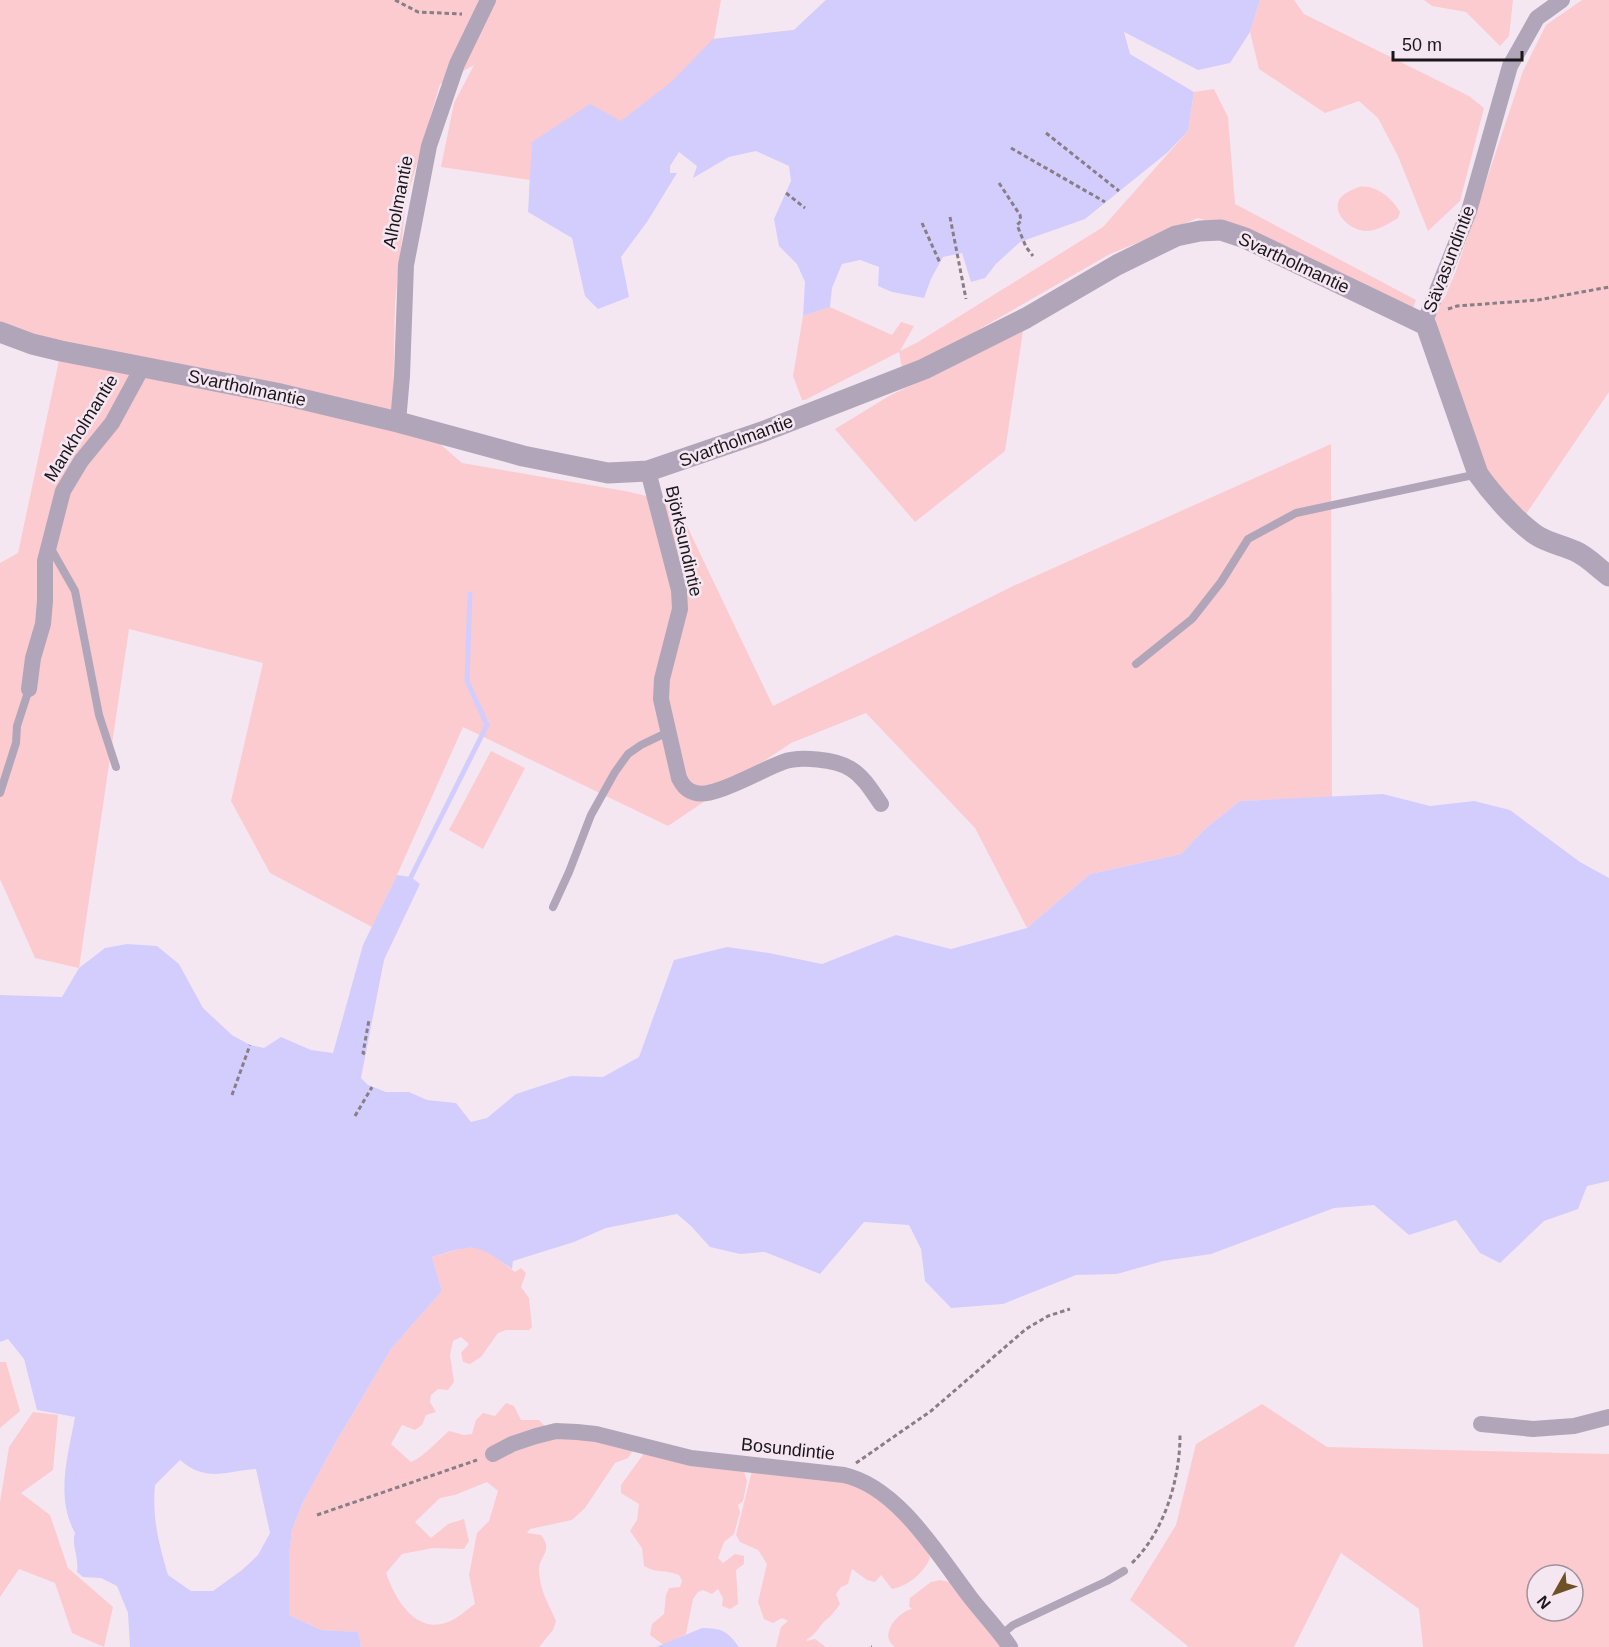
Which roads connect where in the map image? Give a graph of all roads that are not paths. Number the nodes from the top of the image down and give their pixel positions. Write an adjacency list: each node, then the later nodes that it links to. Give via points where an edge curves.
1 (1562, 0): 3 (street, Sävasundintie, via 1537,18 1510,66 1469,211)
2 (485, 5): 6 (street, Alholmantie, via 457,64 429,146 406,265)
3 (1426, 321): 7 (street, Svartholmantie, via 1245,238 1221,230 1200,231 1176,236 1117,265 1026,318 924,369); 8 (street, Sävasundintie)
4 (0, 332): 5 (street, Svartholmantie, via 51,349)
5 (143, 366): 6 (street, Svartholmantie); 9 (street, Mankholmantie, via 112,423 72,475 57,509)
6 (398, 422): 7 (street, Svartholmantie, via 523,456 608,473)
7 (648, 471): 13 (street, Björksundintie, via 679,590 680,609 662,679 661,699)
8 (1478, 474): 10 (street, Sävasundintie, via 1520,522 1551,543 1577,551); 11 (lane, via 1296,513 1248,539 1192,619)
9 (49, 544): 12 (street, Mankholmantie, via 43,624); 14 (lane, via 75,591 99,715)
10 (1609, 576)
11 (1136, 664)
12 (28, 689): 15 (lane)
13 (668, 732): 16 (street, Björksundintie, via 679,778 694,793 713,791 785,761 806,758 849,767); 17 (lane, via 628,754 615,772 591,815)
14 (116, 767)
15 (0, 793)
16 (881, 804)
17 (553, 907)
18 (1609, 1417): 19 (street, via 1574,1426 1533,1429)
19 (1481, 1424)
20 (493, 1454): 22 (street, Bosundintie, via 536,1436 556,1431 577,1432 699,1459 859,1478 894,1502)
21 (1124, 1571): 22 (lane, via 1013,1625)
22 (1006, 1641)

